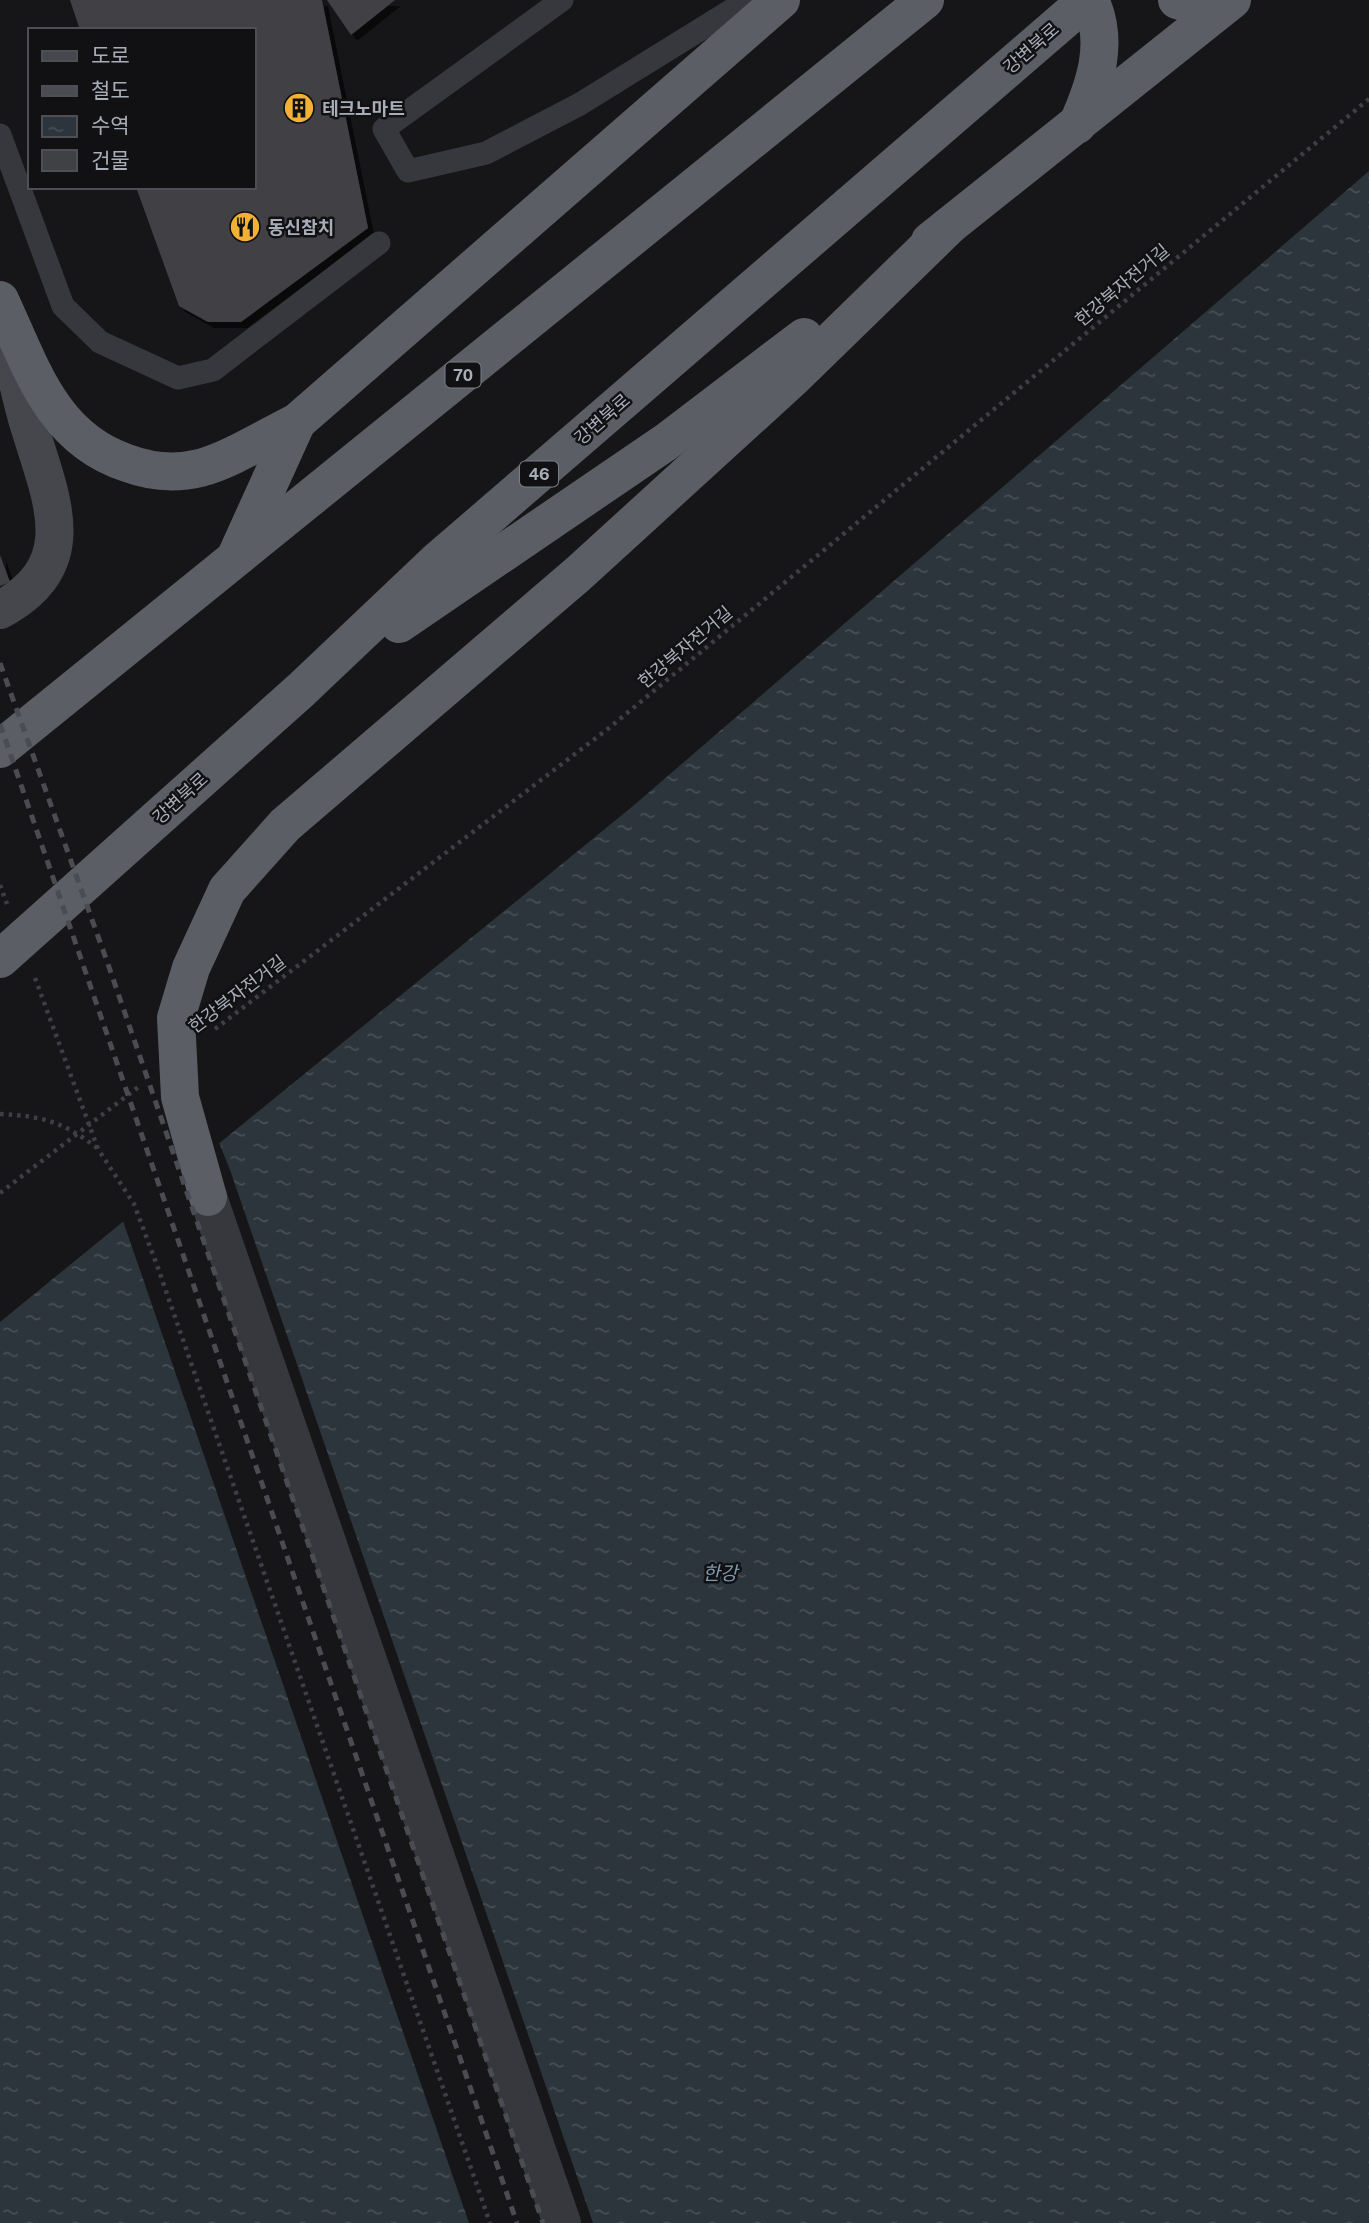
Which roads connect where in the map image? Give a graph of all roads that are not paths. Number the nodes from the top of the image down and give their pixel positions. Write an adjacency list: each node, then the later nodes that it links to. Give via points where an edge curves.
1 (562, 0): 2 (lane, via 384,129 408,171 486,153 580,104)
2 (748, 0)
3 (781, 0): 13 (highway)
4 (925, 0): 14 (highway, 70)
5 (1088, 0): 8 (highway, via 1098,17 1100,51 1094,88); 16 (highway, 강변북로 / 46, via 436,562)
6 (1177, 0): 7 (highway, via 1194,5)
7 (1229, 3): 8 (highway)
8 (1077, 126): 10 (highway)
9 (0, 135): 11 (lane, via 63,306 100,342 178,378 214,370)
10 (949, 226): 16 (highway, via 666,442); 19 (highway, via 578,574 285,825 227,890 191,968 176,1018 180,1097)
11 (379, 243)
12 (0, 303): 13 (highway, via 48,401 78,437 110,458 173,473 203,468); 15 (main road, via 57,534 46,569 22,599)
13 (298, 422): 14 (highway)
14 (234, 561): 17 (highway, 70)
15 (0, 610)
16 (302, 690): 18 (highway, 강변북로 / 46)
17 (0, 749)
18 (15, 962)
19 (208, 1197): 20 (street)
20 (562, 2223)

